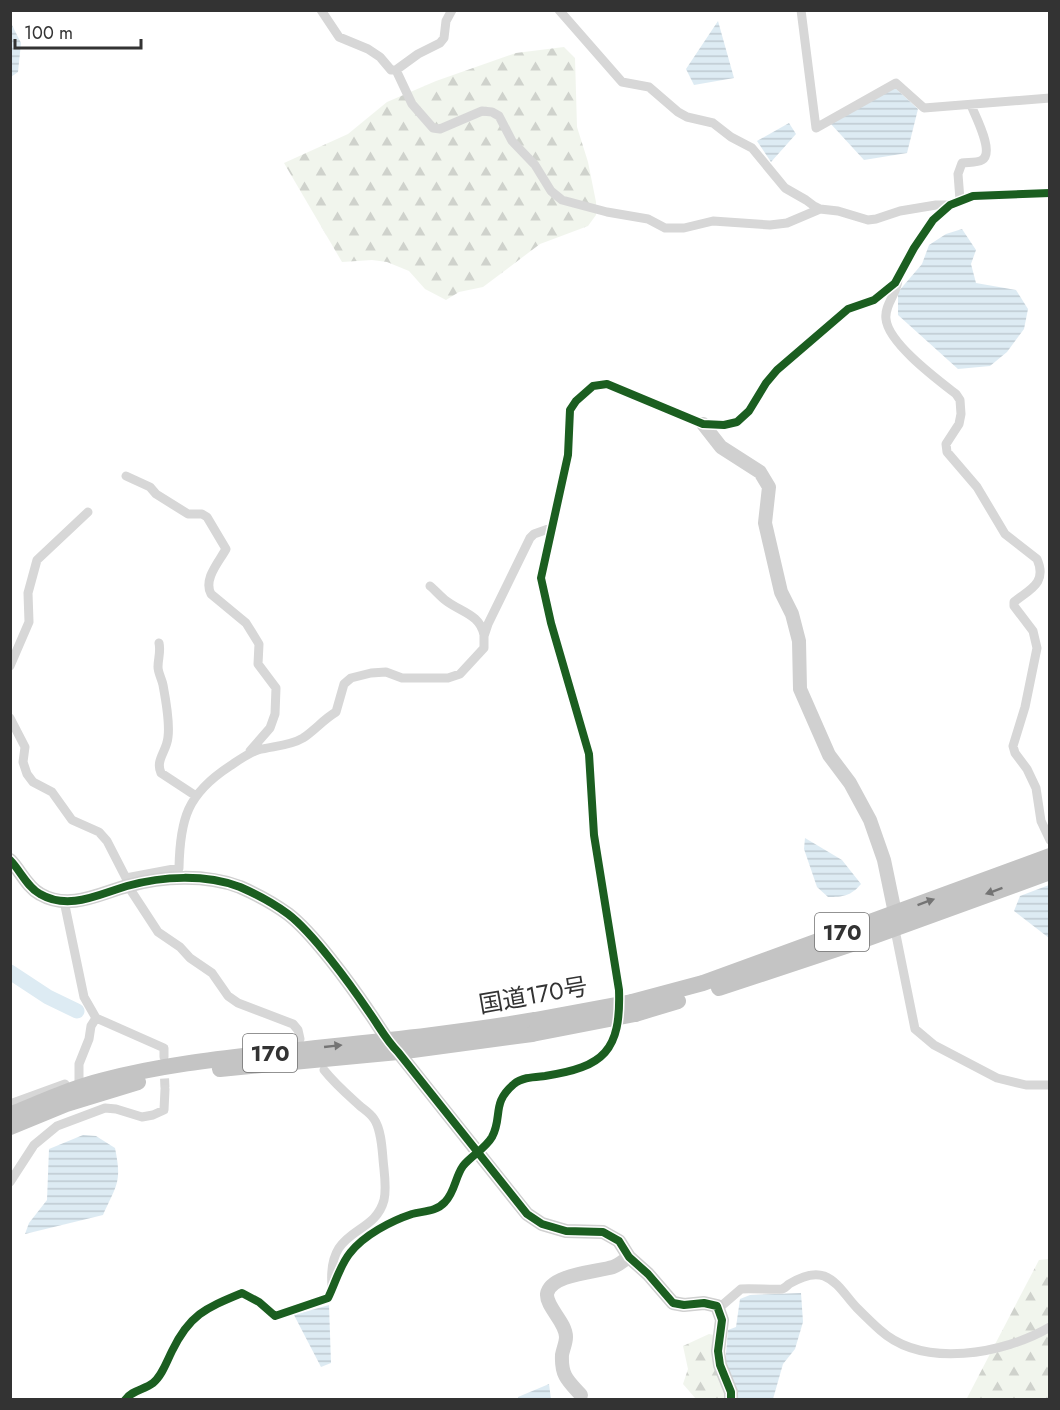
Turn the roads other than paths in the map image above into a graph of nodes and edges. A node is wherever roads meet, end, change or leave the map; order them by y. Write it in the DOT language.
graph roads {
  1 [pos="321,10"];
  2 [pos="452,10"];
  3 [pos="559,10"];
  4 [pos="801,10"];
  5 [pos="396,70"];
  6 [pos="1050,98"];
  7 [pos="971,105"];
  8 [pos="1050,193"];
  9 [pos="960,200"];
  10 [pos="950,205"];
  11 [pos="820,209"];
  12 [pos="899,276"];
  13 [pos="703,424"];
  14 [pos="126,476"];
  15 [pos="88,512"];
  16 [pos="551,528"];
  17 [pos="430,586"];
  18 [pos="484,636"];
  19 [pos="159,643"];
  20 [pos="10,666"];
  21 [pos="10,718"];
  22 [pos="246,755"];
  23 [pos="196,796"];
  24 [pos="1047,826"];
  25 [pos="1050,840"];
  26 [pos="1050,856"];
  27 [pos="10,860"];
  28 [pos="1050,872"];
  29 [pos="127,882"];
  30 [pos="64,901"];
  31 [pos="895,920"];
  32 [pos="96,1018"];
  33 [pos="534,1027"];
  34 [pos="300,1039"];
  35 [pos="386,1040"];
  36 [pos="398,1052"];
  37 [pos="164,1057"];
  38 [pos="324,1071"];
  39 [pos="101,1080"];
  40 [pos="79,1081"];
  41 [pos="1050,1085"];
  42 [pos="165,1089"];
  43 [pos="10,1104"];
  44 [pos="10,1115"];
  45 [pos="10,1127"];
  46 [pos="478,1153"];
  47 [pos="10,1182"];
  48 [pos="629,1257"];
  49 [pos="333,1288"];
  50 [pos="717,1306"];
  51 [pos="1050,1328"];
  52 [pos="581,1395"];
  53 [pos="125,1400"];
  54 [pos="731,1400"];
  1 -- 5 [label="street"];
  2 -- 5 [label="street"];
  3 -- 11 [label="street"];
  4 -- 7 [label="street"];
  5 -- 11 [label="street"];
  6 -- 7 [label="street"];
  7 -- 9 [label="street"];
  8 -- 9 [label="street"];
  9 -- 10 [label="street"];
  10 -- 11 [label="street"];
  10 -- 12 [label="street"];
  12 -- 13 [label="street"];
  12 -- 24 [label="street"];
  13 -- 16 [label="street"];
  13 -- 31 [label="street"];
  14 -- 22 [label="street"];
  15 -- 20 [label="street"];
  16 -- 18 [label="street"];
  16 -- 46 [label="street"];
  17 -- 18 [label="street"];
  18 -- 22 [label="street"];
  19 -- 23 [label="street"];
  21 -- 29 [label="street"];
  22 -- 23 [label="street"];
  23 -- 29 [label="street"];
  24 -- 25 [label="street"];
  31 -- 26 [label="highway, 国道170号 / 170, one-way"];
  27 -- 30 [label="street"];
  28 -- 31 [label="highway, 国道170号 / 170, one-way"];
  29 -- 30 [label="street"];
  29 -- 34 [label="street"];
  29 -- 35 [label="street"];
  30 -- 32 [label="street"];
  31 -- 33 [label="highway, 国道170号 / 170, bridge"];
  31 -- 41 [label="street"];
  32 -- 37 [label="street"];
  32 -- 40 [label="street"];
  33 -- 35 [label="highway, 国道170号 / 170"];
  33 -- 36 [label="highway, 国道170号 / 170"];
  35 -- 36 [label="street"];
  39 -- 35 [label="highway, 国道170号 / 170, one-way"];
  36 -- 45 [label="highway, 国道170号 / 170"];
  36 -- 46 [label="street"];
  38 -- 49 [label="street"];
  39 -- 40 [label="street"];
  39 -- 44 [label="highway, 国道170号 / 170"];
  40 -- 43 [label="street"];
  42 -- 47 [label="street"];
  46 -- 48 [label="street"];
  46 -- 49 [label="street"];
  48 -- 50 [label="street"];
  48 -- 52 [label="street"];
  49 -- 53 [label="street"];
  50 -- 51 [label="street"];
  50 -- 54 [label="street"];
}
